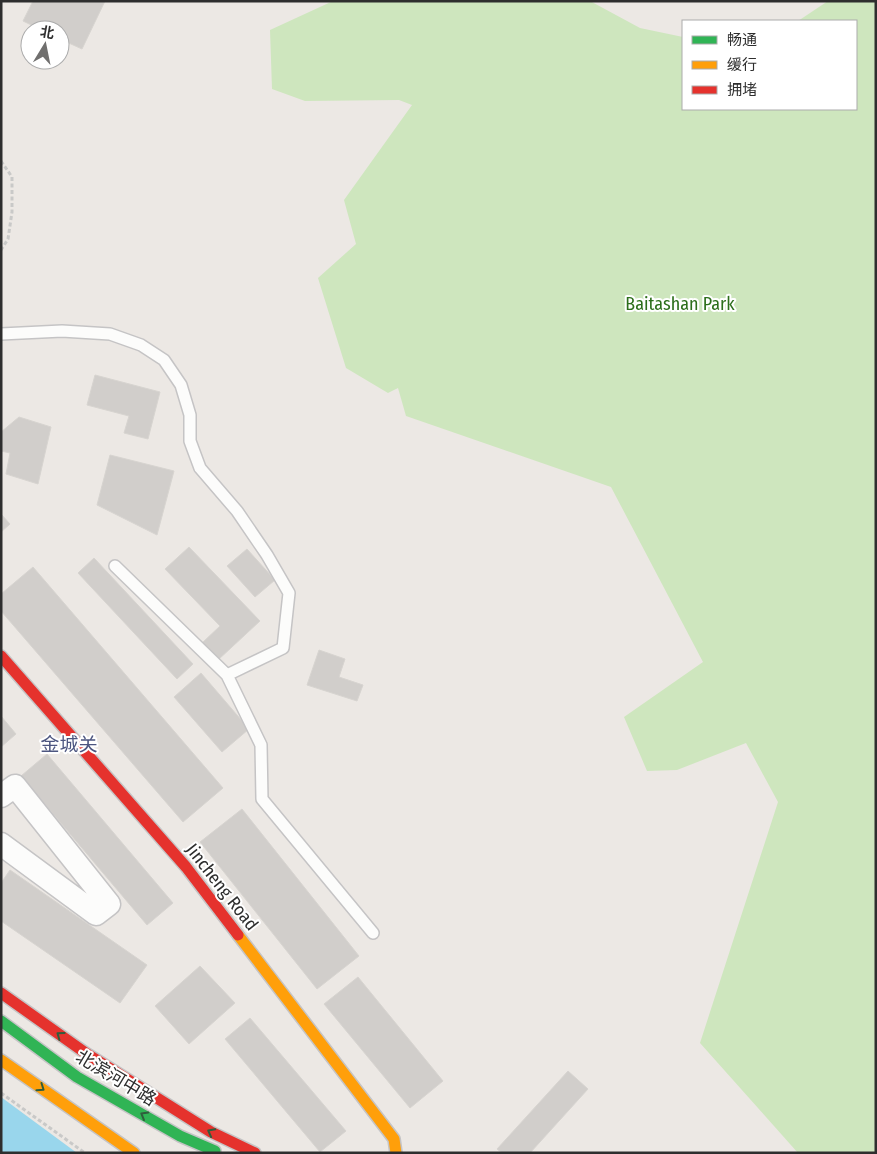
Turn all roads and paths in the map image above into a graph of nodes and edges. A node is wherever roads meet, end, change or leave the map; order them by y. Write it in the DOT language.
graph roads {
  1 [pos="1,161"];
  2 [pos="1,250"];
  3 [pos="1,334"];
  4 [pos="115,566"];
  5 [pos="1,656"];
  6 [pos="227,676"];
  7 [pos="1,796"];
  8 [pos="1,844"];
  9 [pos="373,933"];
  10 [pos="1,993"];
  11 [pos="1,1022"];
  12 [pos="1,1060"];
  13 [pos="1,1093"];
  14 [pos="85,1153"];
  15 [pos="134,1153"];
  16 [pos="219,1153"];
  17 [pos="255,1153"];
  18 [pos="396,1153"];
  1 -- 2 [label="path"];
  3 -- 6 [label="lane"];
  4 -- 6 [label="lane"];
  5 -- 18 [label="main road, Jincheng Road"];
  6 -- 9 [label="lane"];
  7 -- 8 [label="street"];
  17 -- 10 [label="main road, one-way"];
  16 -- 11 [label="main road, 北滨河中路, one-way"];
  12 -- 15 [label="main road, one-way"];
  13 -- 14 [label="path"];
}
